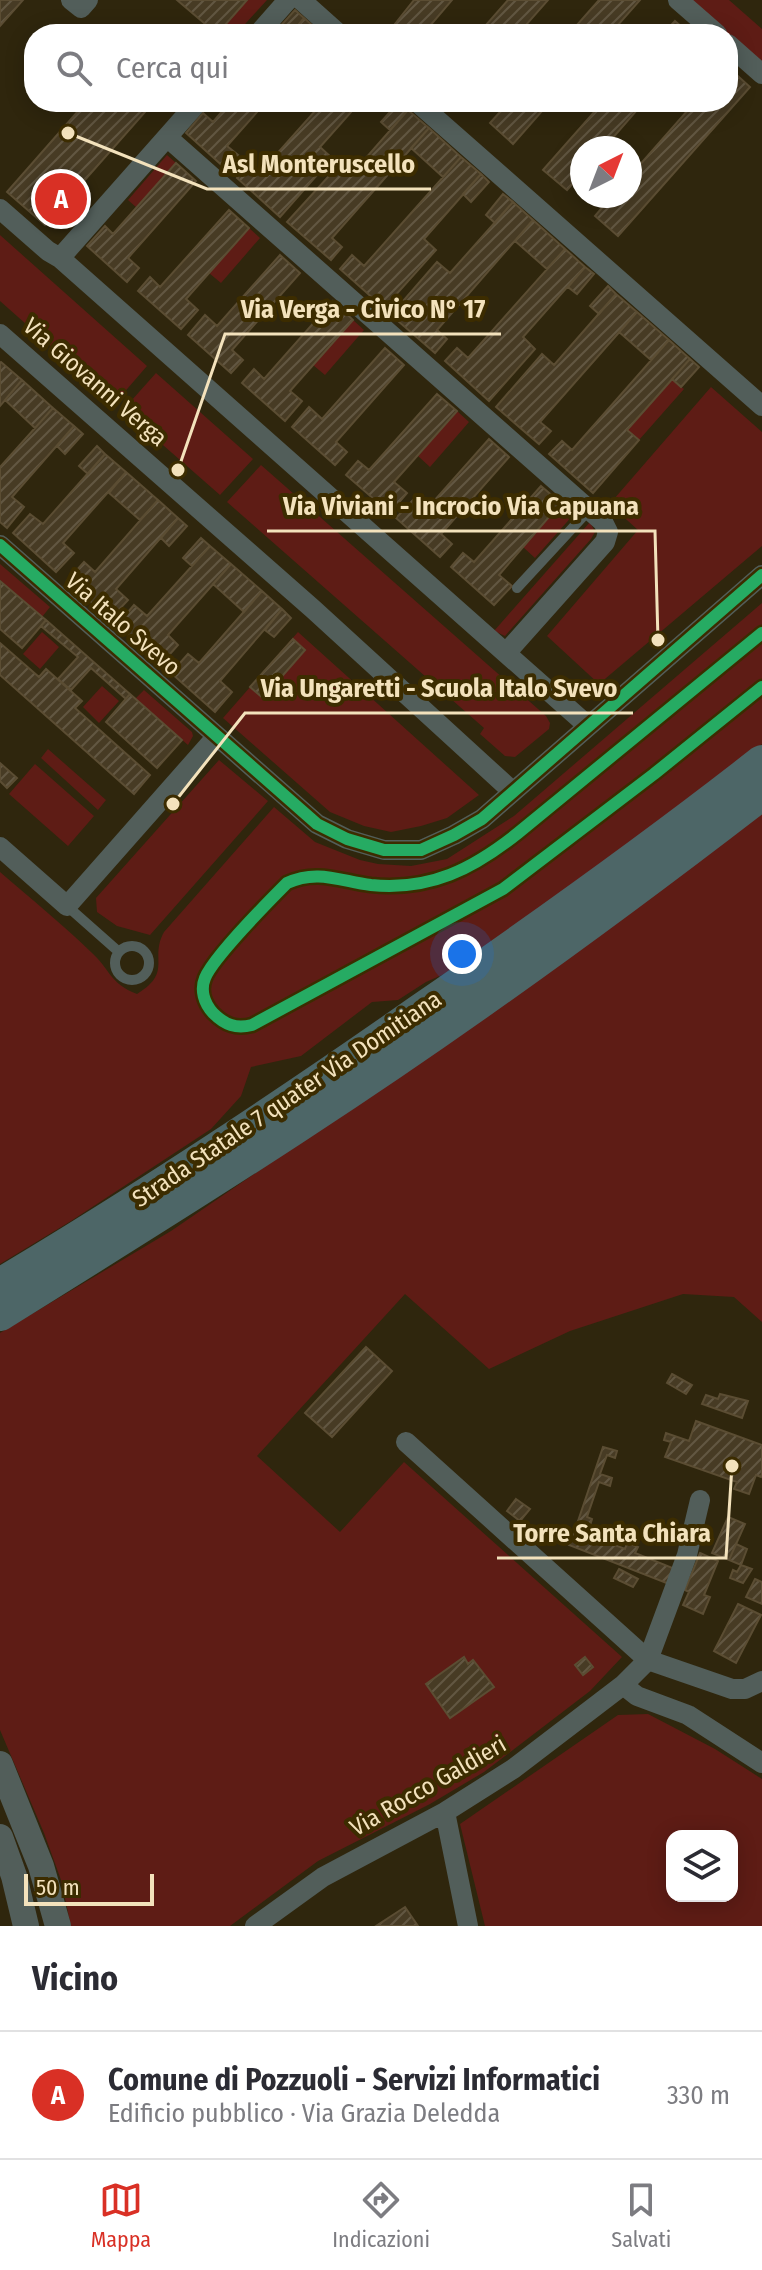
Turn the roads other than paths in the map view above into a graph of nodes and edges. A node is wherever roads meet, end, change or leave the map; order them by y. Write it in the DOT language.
graph roads {
  1 [pos="71,0"];
  2 [pos="88,0"];
  3 [pos="288,0"];
  4 [pos="301,0"];
  5 [pos="678,0"];
  6 [pos="267,24"];
  7 [pos="328,24"];
  8 [pos="706,24"];
  9 [pos="738,53"];
  10 [pos="762,74"];
  11 [pos="189,112"];
  12 [pos="428,112"];
  13 [pos="167,137"];
  14 [pos="0,209"];
  15 [pos="60,258"];
  16 [pos="0,334"];
  17 [pos="762,406"];
  18 [pos="589,510"];
  19 [pos="0,545"];
  20 [pos="762,575"];
  21 [pos="517,588"];
  22 [pos="506,653"];
  23 [pos="587,725"];
  24 [pos="217,736"];
  25 [pos="762,762"];
  26 [pos="512,791"];
  27 [pos="762,793"];
  28 [pos="0,847"];
  29 [pos="67,906"];
  30 [pos="119,952"];
  31 [pos="0,1285"];
  32 [pos="0,1314"];
  33 [pos="406,1442"];
  34 [pos="700,1500"];
  35 [pos="648,1660"];
  36 [pos="762,1681"];
  37 [pos="623,1685"];
  38 [pos="762,1763"];
  39 [pos="0,1764"];
  40 [pos="445,1812"];
  41 [pos="0,1837"];
  42 [pos="26,1926"];
  43 [pos="58,1926"];
  44 [pos="255,1926"];
  45 [pos="468,1926"];
  1 -- 2 [label="street"];
  3 -- 6 [label="street"];
  4 -- 7 [label="street"];
  5 -- 8 [label="street"];
  9 -- 10 [label="street"];
  11 -- 13 [label="street"];
  12 -- 17 [label="street"];
  13 -- 15 [label="street"];
  13 -- 18 [label="street"];
  14 -- 15 [label="street"];
  15 -- 22 [label="street"];
  16 -- 26 [label="street, Via Giovanni Verga"];
  18 -- 21 [label="lane"];
  18 -- 22 [label="street"];
  19 -- 24 [label="street, Via Italo Svevo"];
  20 -- 23 [label="street, Via Italo Svevo"];
  22 -- 23 [label="street"];
  23 -- 26 [label="street, Via Italo Svevo"];
  24 -- 26 [label="street, Via Italo Svevo"];
  24 -- 29 [label="street"];
  25 -- 31 [label="highway, Strada Statale 7 quater Via Domitiana"];
  27 -- 32 [label="highway, Strada Statale 7 quater Via Domitiana"];
  28 -- 29 [label="street"];
  29 -- 30 [label="lane"];
  33 -- 35 [label="street"];
  34 -- 35 [label="street"];
  35 -- 36 [label="street"];
  35 -- 37 [label="street, Via Rocco Galdieri"];
  37 -- 38 [label="street"];
  37 -- 40 [label="street, Via Rocco Galdieri"];
  39 -- 43 [label="street"];
  40 -- 44 [label="street, Via Rocco Galdieri"];
  40 -- 45 [label="street"];
  41 -- 42 [label="street"];
}
